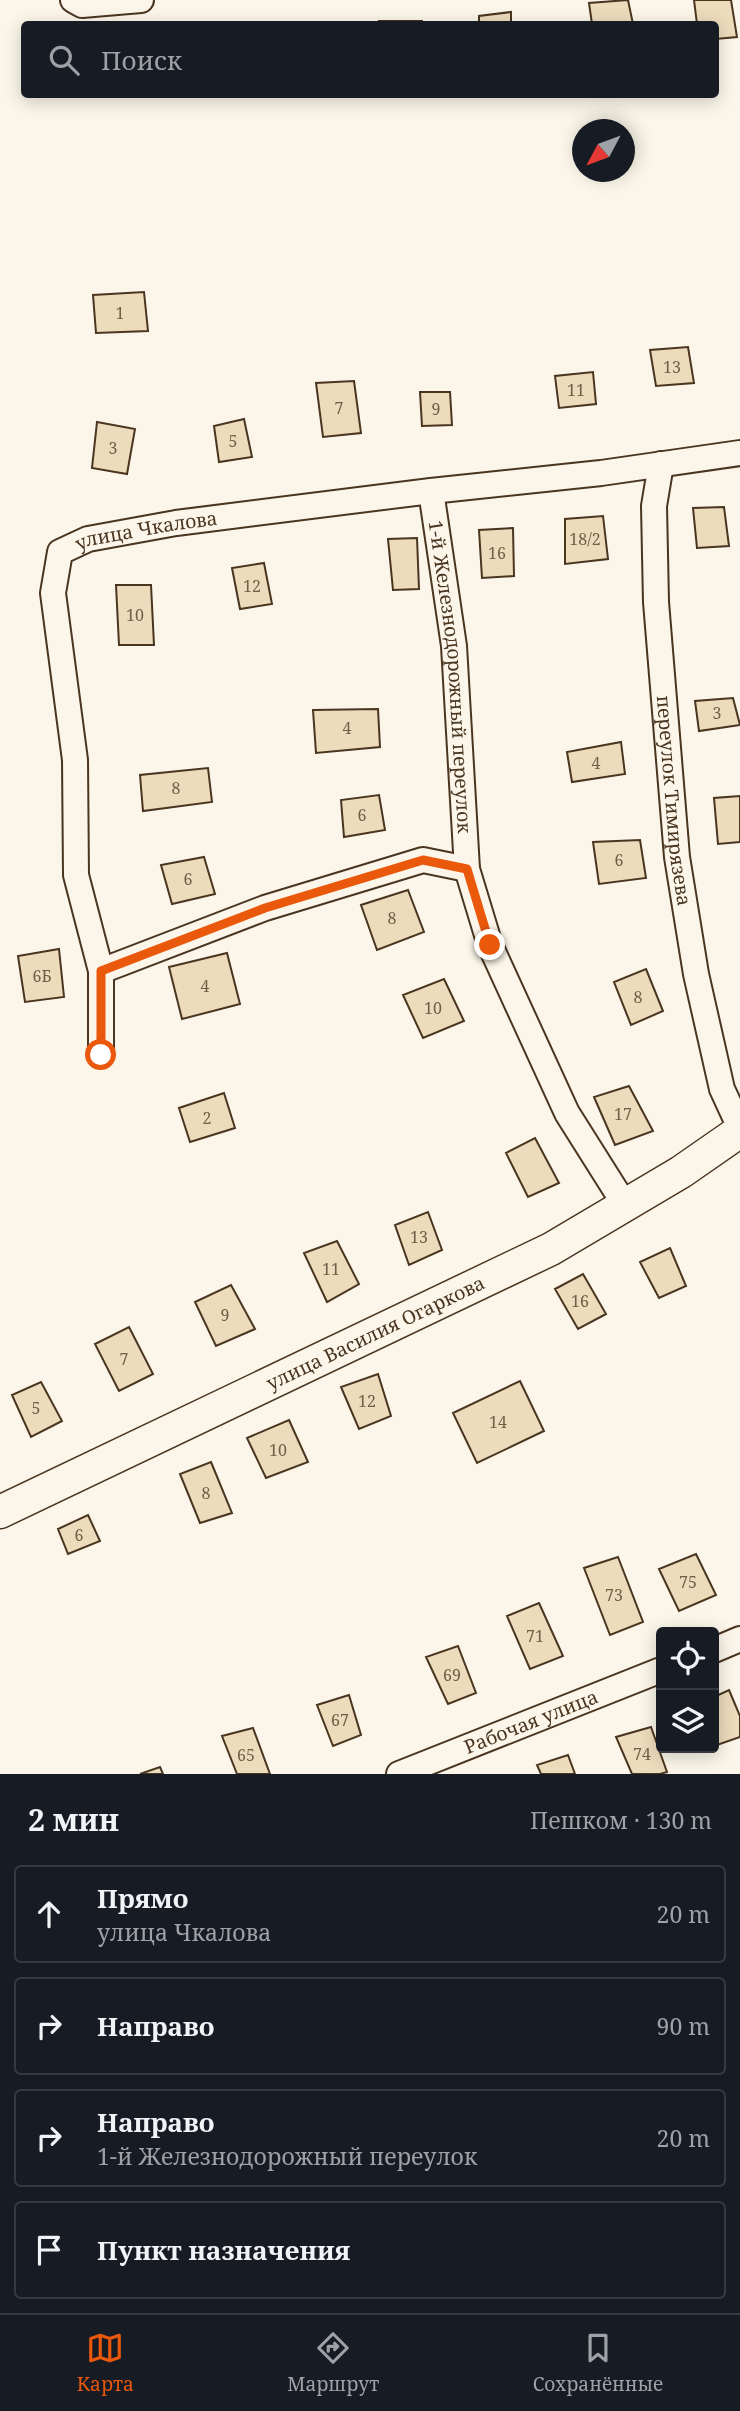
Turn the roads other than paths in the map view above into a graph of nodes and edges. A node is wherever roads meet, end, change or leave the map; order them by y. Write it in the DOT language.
graph roads {
  1 [pos="73,0"];
  2 [pos="141,0"];
  3 [pos="740,453"];
  4 [pos="661,464"];
  5 [pos="431,491"];
  6 [pos="467,869"];
  7 [pos="101,971"];
  8 [pos="101,1055"];
  9 [pos="740,1130"];
  10 [pos="625,1205"];
  11 [pos="0,1512"];
  12 [pos="740,1639"];
  13 [pos="719,1648"];
  14 [pos="656,1672"];
  15 [pos="399,1774"];
  1 -- 2 [label="street"];
  3 -- 4 [label="street, улица Чкалова"];
  4 -- 5 [label="street, улица Чкалова"];
  4 -- 9 [label="street, переулок Тимирязева"];
  5 -- 6 [label="street, 1-й Железнодорожный переулок"];
  5 -- 7 [label="street, улица Чкалова"];
  6 -- 7 [label="street"];
  6 -- 10 [label="street, 1-й Железнодорожный переулок"];
  7 -- 8 [label="street, улица Чкалова"];
  9 -- 10 [label="street, улица Василия Огаркова"];
  10 -- 11 [label="street, улица Василия Огаркова"];
  12 -- 13 [label="street"];
  14 -- 15 [label="street, Рабочая улица"];
}
